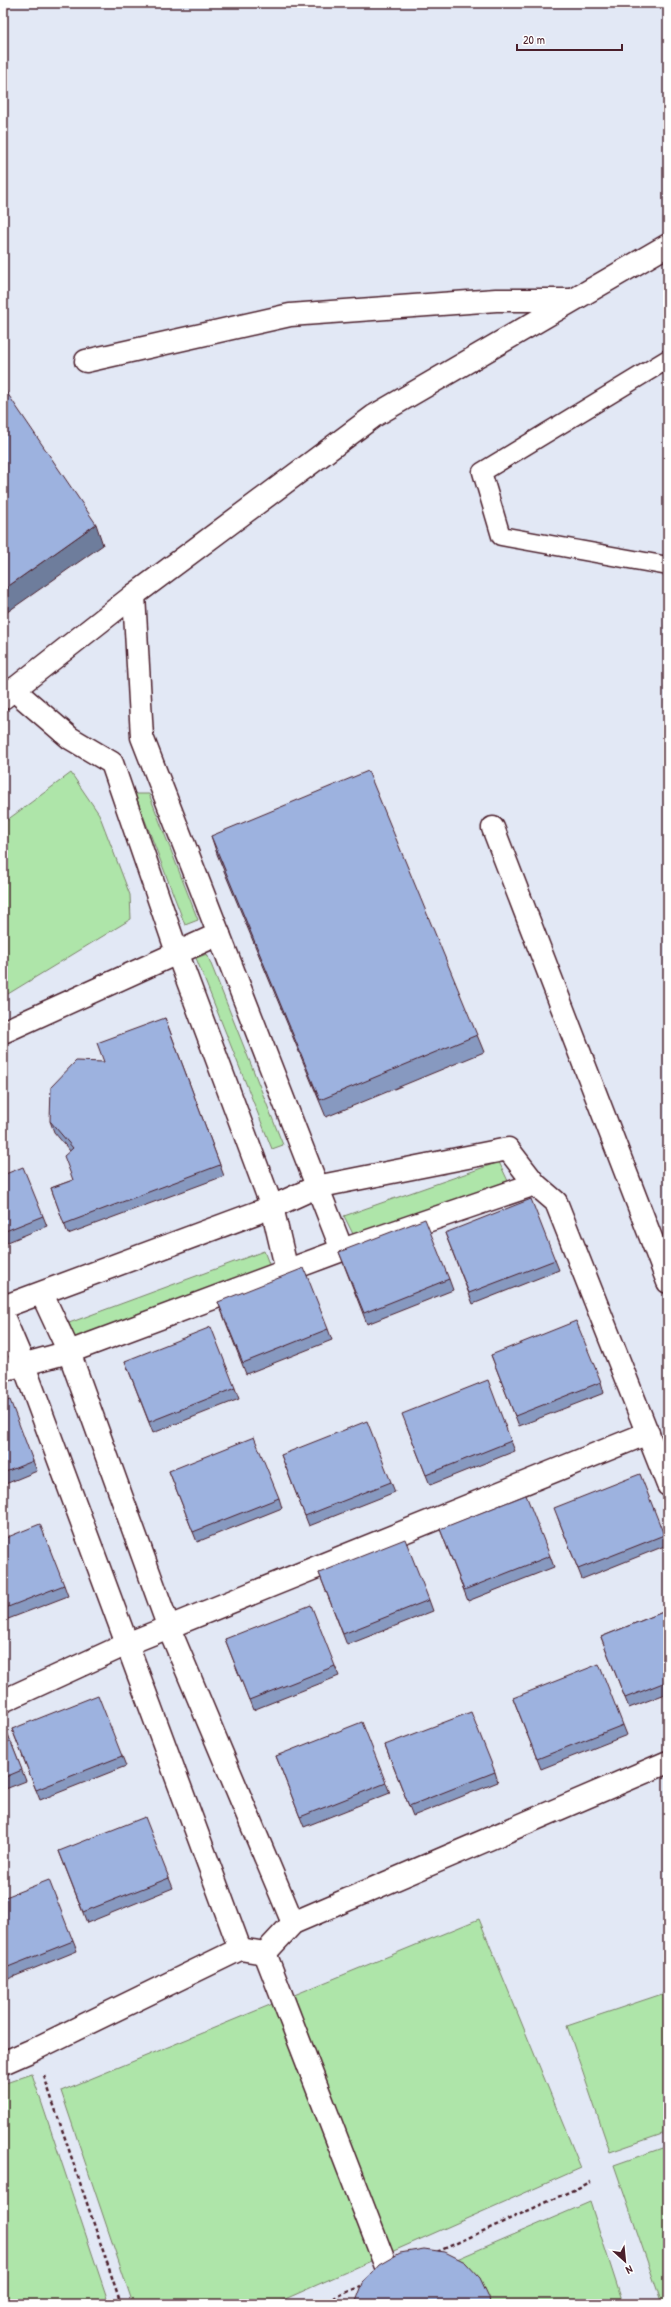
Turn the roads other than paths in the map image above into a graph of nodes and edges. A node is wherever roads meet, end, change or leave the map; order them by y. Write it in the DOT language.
graph roads {
  1 [pos="668,245"];
  2 [pos="573,300"];
  3 [pos="668,359"];
  4 [pos="86,361"];
  5 [pos="668,566"];
  6 [pos="134,595"];
  7 [pos="8,693"];
  8 [pos="493,828"];
  9 [pos="219,934"];
  10 [pos="177,952"];
  11 [pos="3,1032"];
  12 [pos="535,1184"];
  13 [pos="316,1186"];
  14 [pos="272,1207"];
  15 [pos="342,1250"];
  16 [pos="287,1271"];
  17 [pos="668,1282"];
  18 [pos="42,1294"];
  19 [pos="3,1308"];
  20 [pos="3,1316"];
  21 [pos="69,1352"];
  22 [pos="23,1363"];
  23 [pos="3,1370"];
  24 [pos="648,1433"];
  25 [pos="668,1485"];
  26 [pos="169,1628"];
  27 [pos="127,1644"];
  28 [pos="3,1701"];
  29 [pos="668,1762"];
  30 [pos="293,1923"];
  31 [pos="240,1949"];
  32 [pos="265,1953"];
  33 [pos="3,2063"];
  34 [pos="389,2274"];
  1 -- 2 [label="street"];
  2 -- 4 [label="street"];
  2 -- 6 [label="street"];
  3 -- 5 [label="lane"];
  6 -- 7 [label="street"];
  6 -- 9 [label="street"];
  7 -- 10 [label="street"];
  8 -- 17 [label="street"];
  9 -- 10 [label="street"];
  9 -- 13 [label="street"];
  10 -- 11 [label="street"];
  10 -- 14 [label="street"];
  12 -- 13 [label="street"];
  12 -- 15 [label="street"];
  12 -- 24 [label="street"];
  13 -- 14 [label="street"];
  13 -- 15 [label="street"];
  14 -- 16 [label="street"];
  14 -- 18 [label="street"];
  15 -- 16 [label="street"];
  16 -- 21 [label="street"];
  18 -- 19 [label="street"];
  18 -- 21 [label="street"];
  20 -- 22 [label="street"];
  21 -- 22 [label="street"];
  21 -- 26 [label="street"];
  22 -- 23 [label="street"];
  22 -- 27 [label="street"];
  24 -- 25 [label="street"];
  24 -- 26 [label="street"];
  26 -- 27 [label="street"];
  26 -- 30 [label="street"];
  27 -- 28 [label="street"];
  27 -- 31 [label="street"];
  29 -- 30 [label="street"];
  30 -- 32 [label="street"];
  31 -- 32 [label="street"];
  31 -- 33 [label="street"];
  32 -- 34 [label="street"];
}
